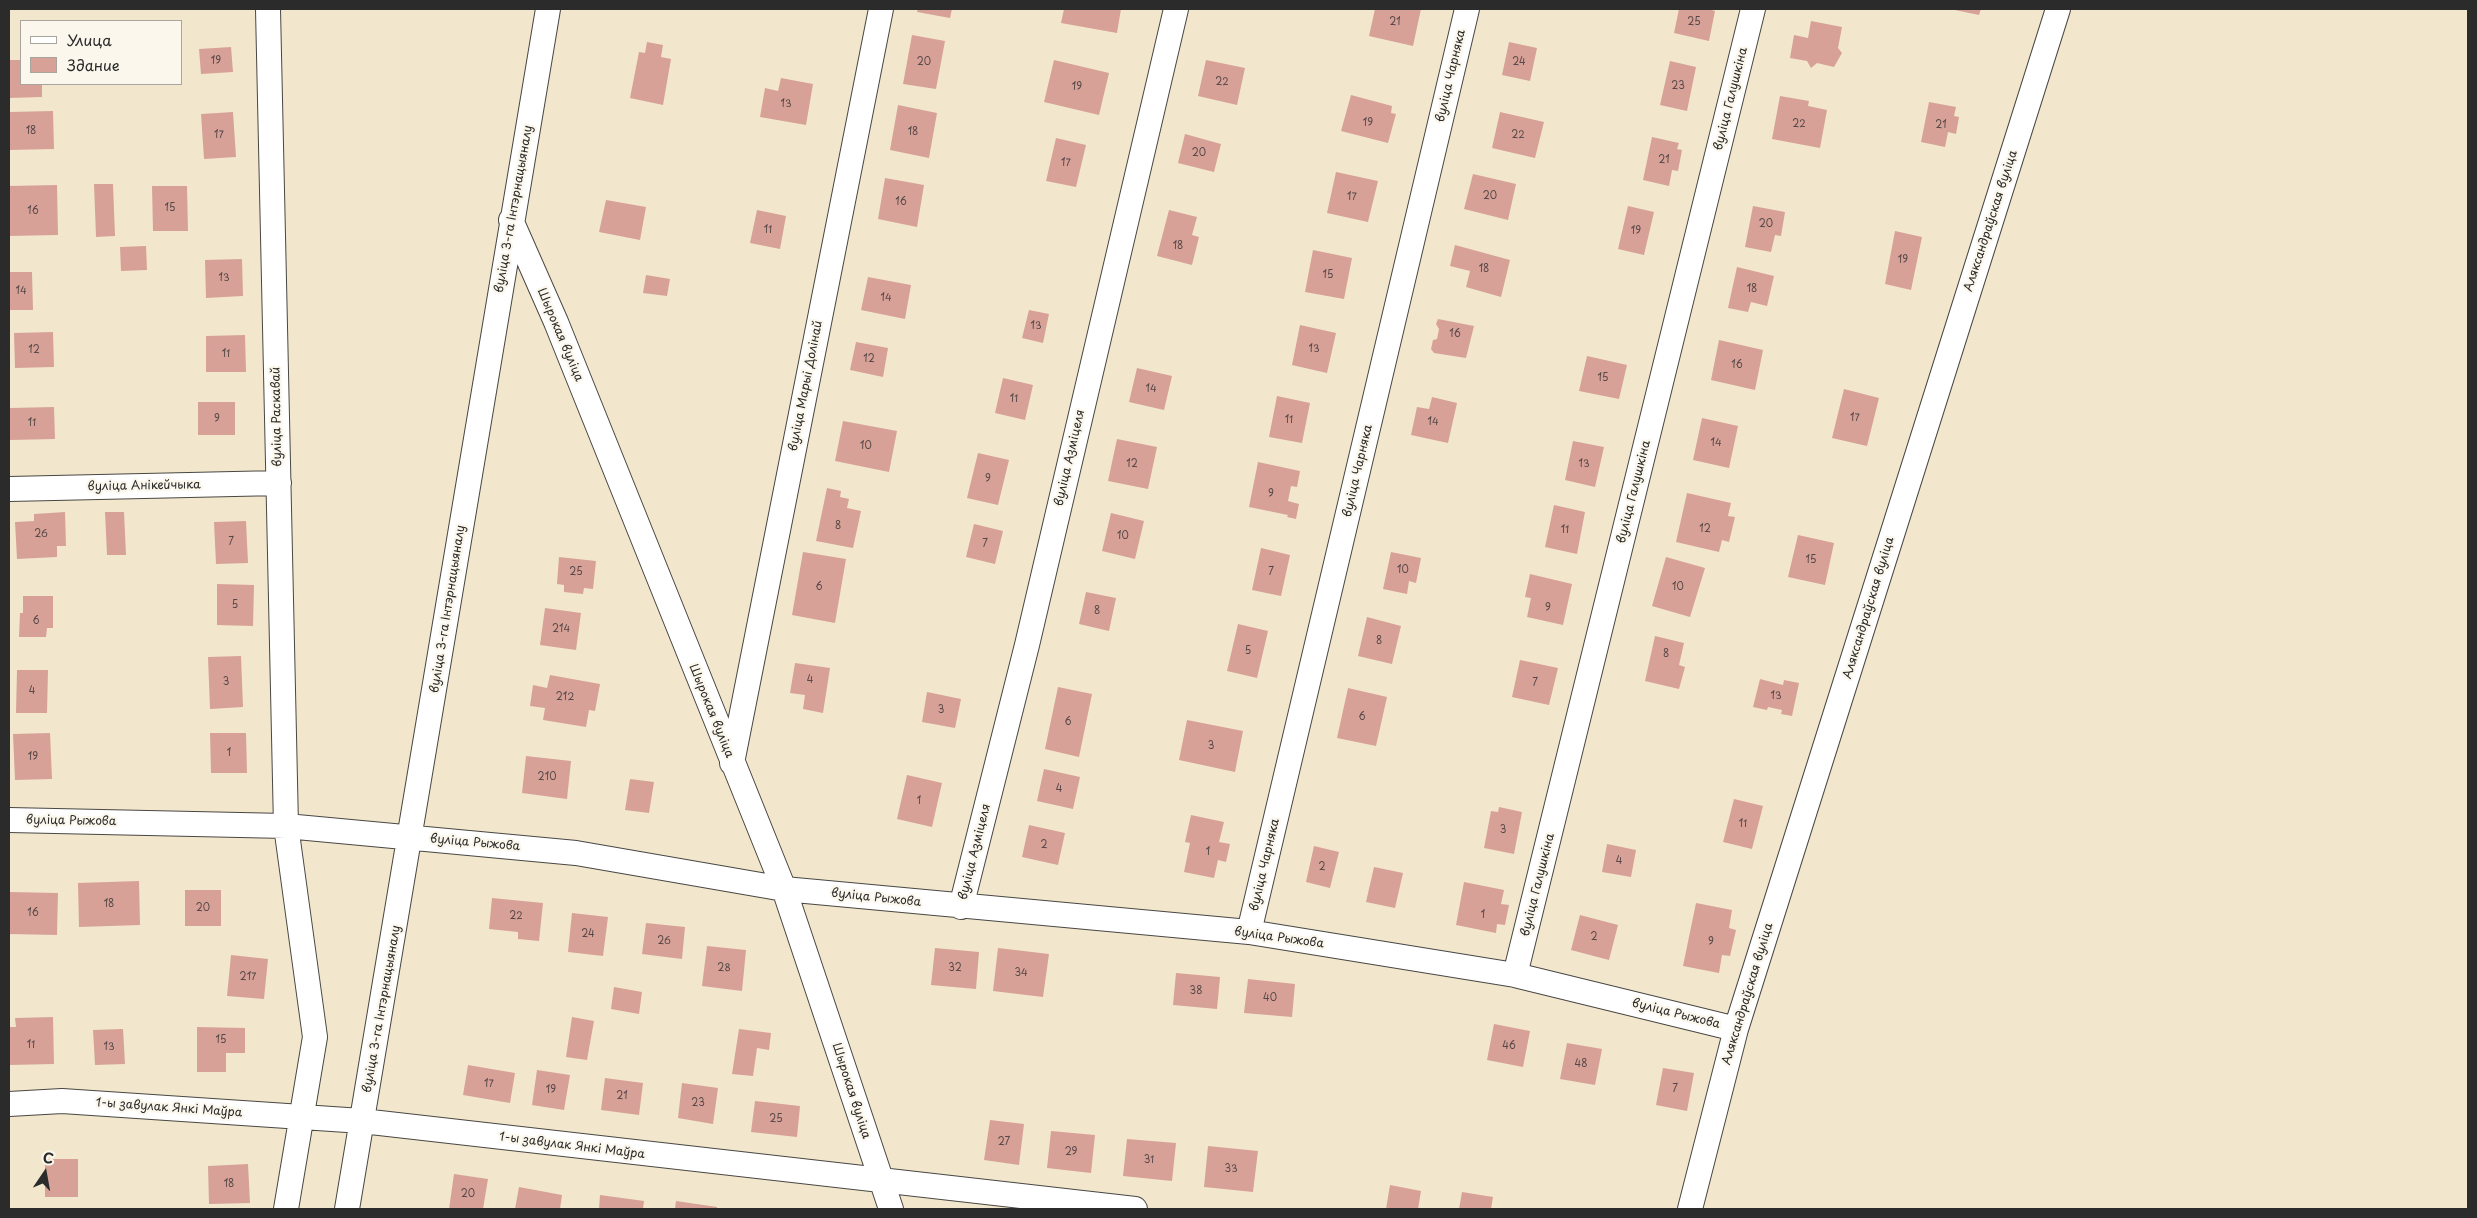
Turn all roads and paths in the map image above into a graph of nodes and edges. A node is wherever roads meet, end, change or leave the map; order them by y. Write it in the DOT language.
graph roads {
  1 [pos="268,9"];
  2 [pos="548,9"];
  3 [pos="881,9"];
  4 [pos="1176,9"];
  5 [pos="1467,9"];
  6 [pos="1753,9"];
  7 [pos="2058,9"];
  8 [pos="511,220"];
  9 [pos="279,483"];
  10 [pos="9,490"];
  11 [pos="732,763"];
  12 [pos="9,820"];
  13 [pos="286,826"];
  14 [pos="411,838"];
  15 [pos="784,889"];
  16 [pos="961,907"];
  17 [pos="1249,932"];
  18 [pos="1515,975"];
  19 [pos="1736,1029"];
  20 [pos="9,1104"];
  21 [pos="301,1116"];
  22 [pos="362,1122"];
  23 [pos="881,1182"];
  24 [pos="286,1209"];
  25 [pos="347,1209"];
  26 [pos="891,1209"];
  27 [pos="1134,1209"];
  28 [pos="1690,1209"];
  1 -- 9 [label="street, вуліца Раскавай"];
  2 -- 8 [label="street, вуліца 3-га Інтэрнацыяналу"];
  3 -- 11 [label="street, вуліца Марыі Долінай"];
  4 -- 16 [label="street, вуліца Азміцеля"];
  5 -- 17 [label="street, вуліца Чарняка"];
  6 -- 18 [label="street, вуліца Галушкіна"];
  7 -- 19 [label="street, Аляксандраўская вуліца"];
  8 -- 11 [label="street, Шырокая вуліца"];
  8 -- 14 [label="street, вуліца 3-га Інтэрнацыяналу"];
  9 -- 10 [label="street, вуліца Анікейчыка"];
  9 -- 13 [label="street, вуліца Раскавай"];
  11 -- 15 [label="street, Шырокая вуліца"];
  12 -- 13 [label="street, вуліца Рыжова"];
  13 -- 14 [label="street, вуліца Рыжова"];
  13 -- 21 [label="street, вуліца Раскавай"];
  14 -- 15 [label="street, вуліца Рыжова"];
  14 -- 22 [label="street, вуліца 3-га Інтэрнацыяналу"];
  15 -- 16 [label="street, вуліца Рыжова"];
  15 -- 23 [label="street, Шырокая вуліца"];
  16 -- 17 [label="street, вуліца Рыжова"];
  17 -- 18 [label="street, вуліца Рыжова"];
  18 -- 19 [label="street, вуліца Рыжова"];
  19 -- 28 [label="street, Аляксандраўская вуліца"];
  20 -- 21 [label="street, 1-ы завулак Янкі Маўра"];
  21 -- 22 [label="street, 1-ы завулак Янкі Маўра"];
  21 -- 24 [label="street, вуліца Раскавай"];
  22 -- 23 [label="street, 1-ы завулак Янкі Маўра"];
  22 -- 25 [label="street, вуліца 3-га Інтэрнацыяналу"];
  23 -- 26 [label="street, Шырокая вуліца"];
  23 -- 27 [label="street, 1-ы завулак Янкі Маўра"];
}
